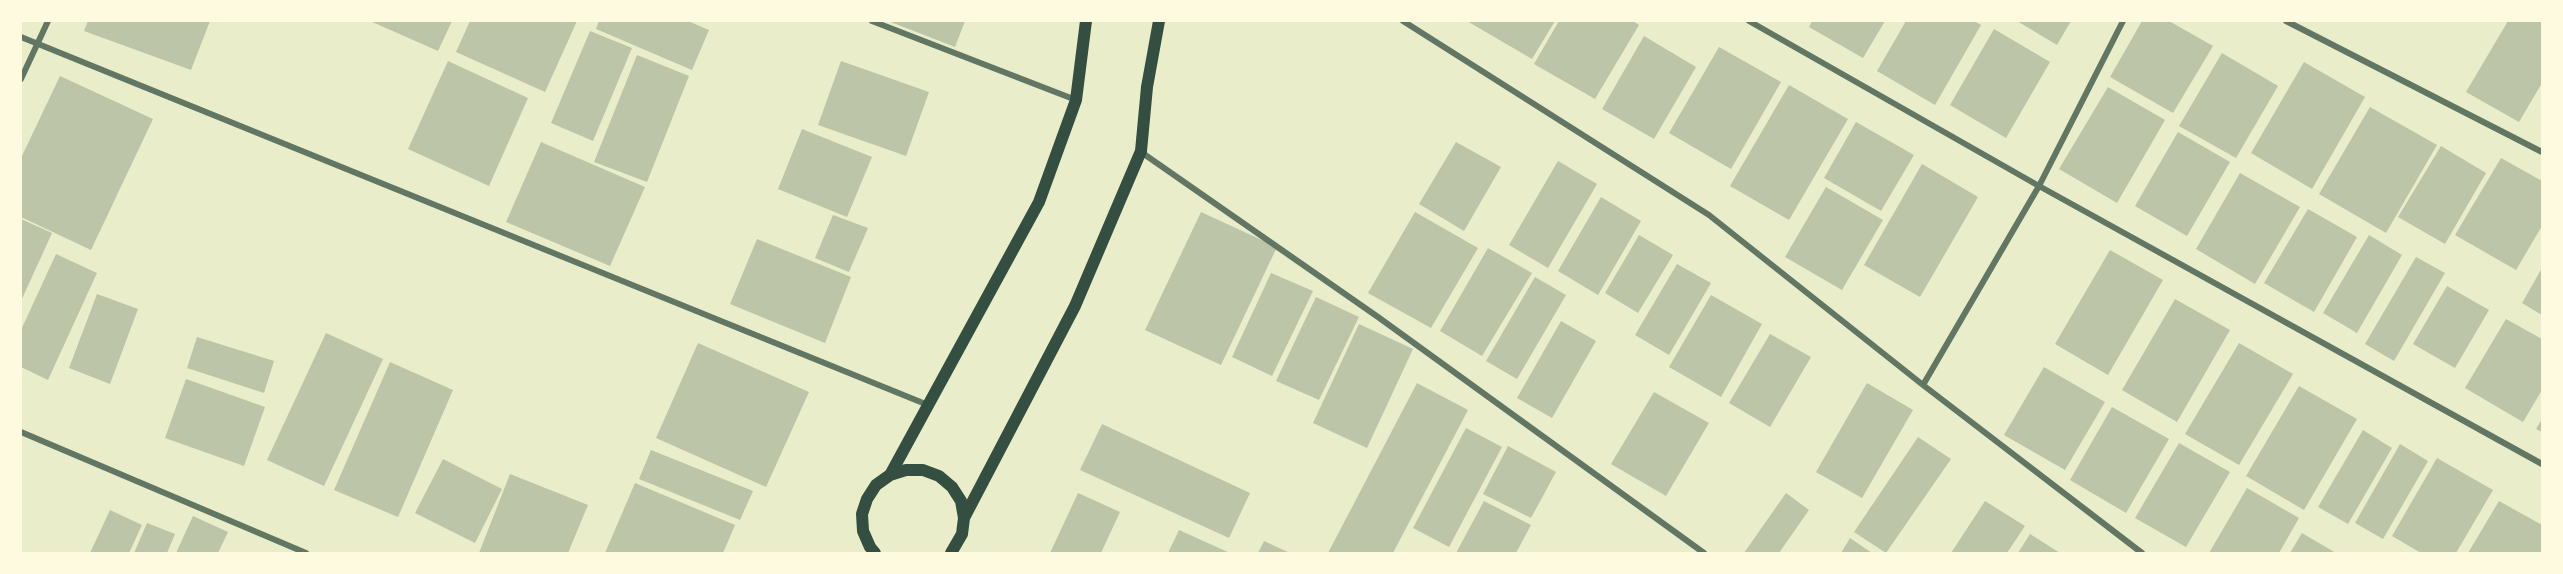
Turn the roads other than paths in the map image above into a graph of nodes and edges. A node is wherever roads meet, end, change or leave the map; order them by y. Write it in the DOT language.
graph roads {
  1 [pos="48,21"];
  2 [pos="872,21"];
  3 [pos="1086,21"];
  4 [pos="1159,21"];
  5 [pos="1403,21"];
  6 [pos="1749,21"];
  7 [pos="2123,21"];
  8 [pos="2286,21"];
  9 [pos="21,37"];
  10 [pos="38,44"];
  11 [pos="21,79"];
  12 [pos="1076,100"];
  13 [pos="1141,151"];
  14 [pos="2542,152"];
  15 [pos="2039,186"];
  16 [pos="1923,385"];
  17 [pos="928,405"];
  18 [pos="21,432"];
  19 [pos="2542,464"];
  20 [pos="890,475"];
  21 [pos="964,518"];
  22 [pos="870,551"];
  23 [pos="306,553"];
  24 [pos="951,553"];
  25 [pos="1704,553"];
  26 [pos="2142,553"];
  1 -- 10 [label="street"];
  2 -- 12 [label="street"];
  3 -- 12 [label="main road"];
  4 -- 13 [label="main road"];
  5 -- 16 [label="street"];
  6 -- 15 [label="street"];
  7 -- 15 [label="street"];
  8 -- 14 [label="street"];
  9 -- 10 [label="street"];
  10 -- 11 [label="street"];
  10 -- 17 [label="street"];
  12 -- 17 [label="main road"];
  13 -- 21 [label="main road"];
  13 -- 25 [label="street"];
  15 -- 16 [label="street"];
  15 -- 19 [label="street"];
  16 -- 26 [label="street"];
  17 -- 20 [label="main road"];
  18 -- 23 [label="street"];
  20 -- 21 [label="main road"];
  20 -- 22 [label="main road"];
  21 -- 24 [label="main road"];
}
